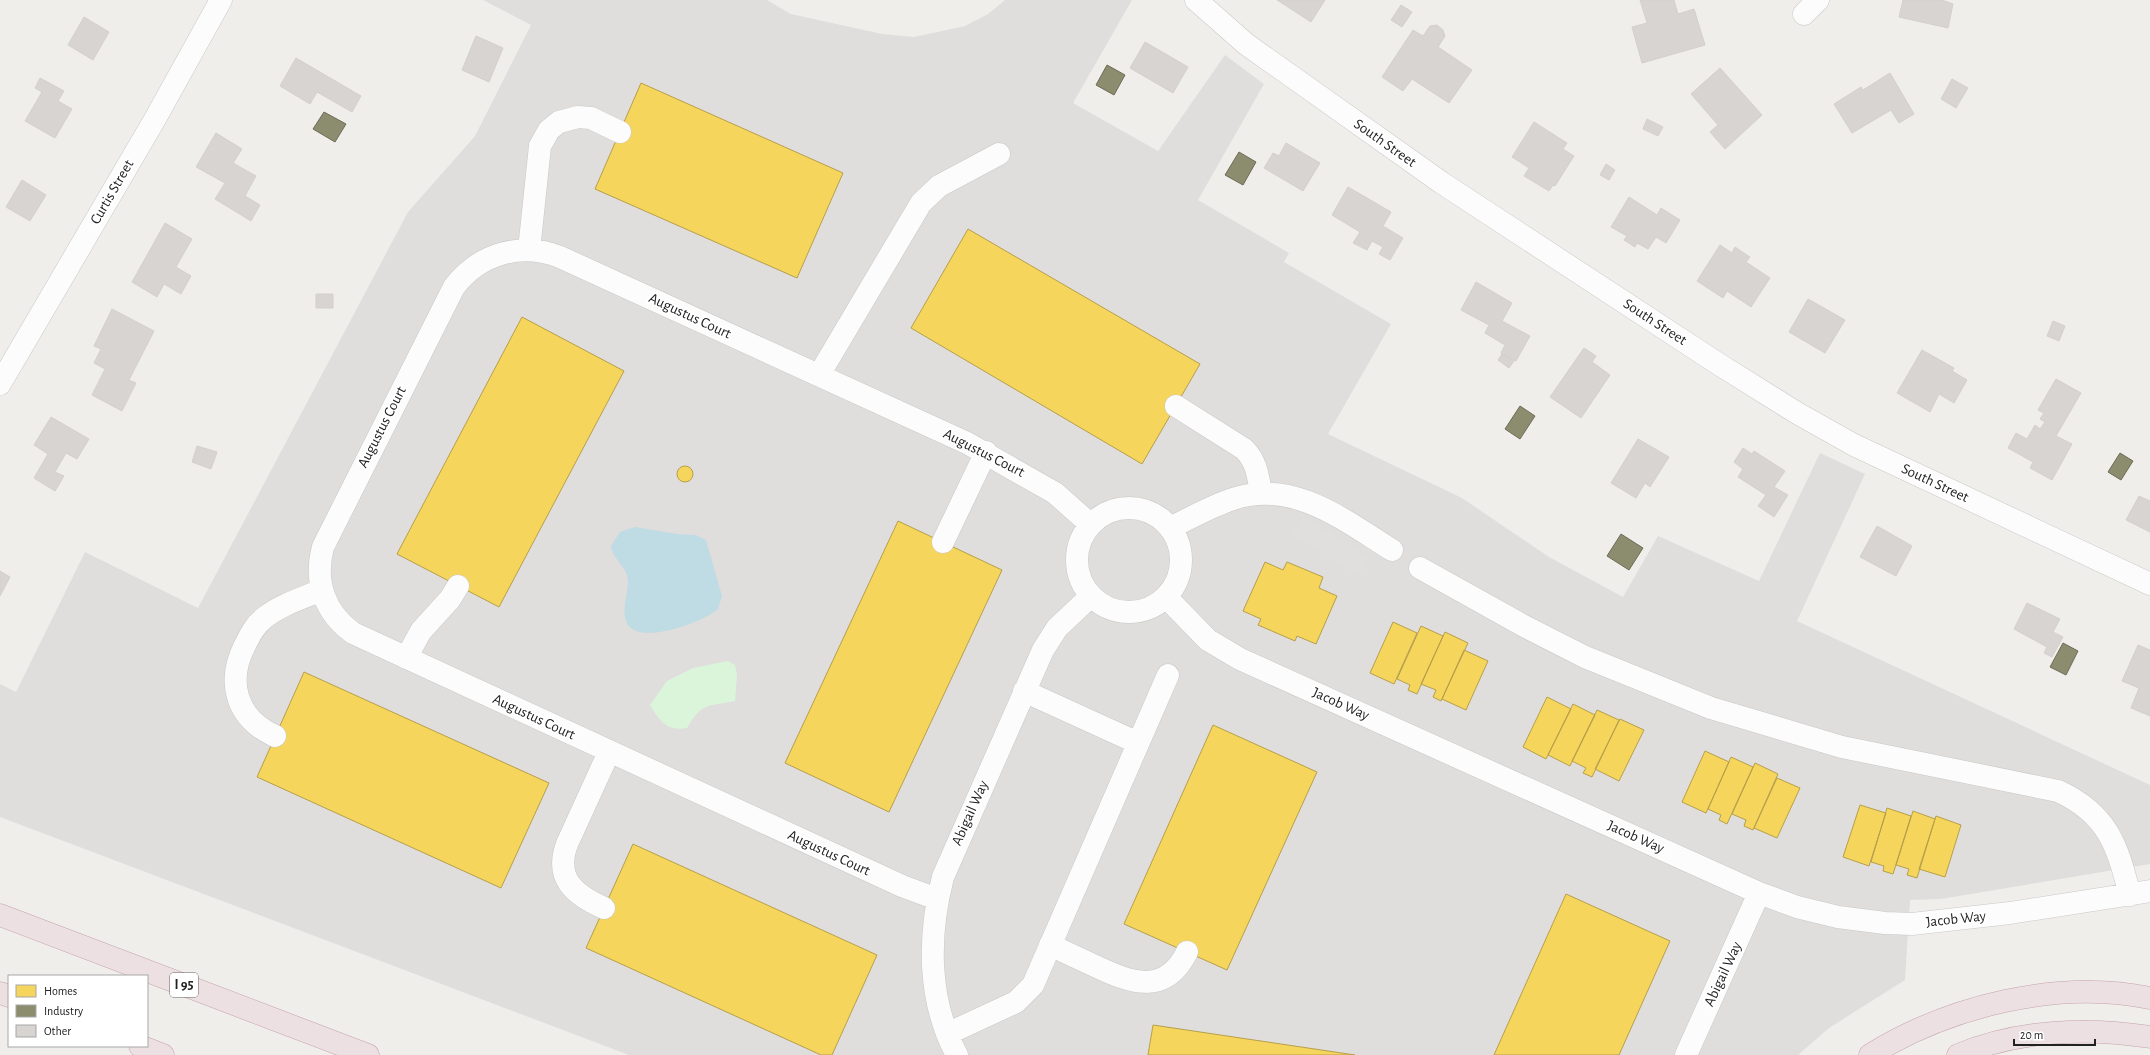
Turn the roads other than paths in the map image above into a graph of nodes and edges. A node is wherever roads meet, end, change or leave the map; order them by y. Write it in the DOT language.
graph roads {
  1 [pos="221,0"];
  2 [pos="1196,0"];
  3 [pos="620,132"];
  4 [pos="999,154"];
  5 [pos="529,250"];
  6 [pos="819,375"];
  7 [pos="0,384"];
  8 [pos="1176,406"];
  9 [pos="986,452"];
  10 [pos="1261,493"];
  11 [pos="1091,525"];
  12 [pos="1170,528"];
  13 [pos="943,542"];
  14 [pos="1392,550"];
  15 [pos="1420,568"];
  16 [pos="2150,584"];
  17 [pos="458,586"];
  18 [pos="322,590"];
  19 [pos="1091,596"];
  20 [pos="1166,597"];
  21 [pos="406,658"];
  22 [pos="1168,674"];
  23 [pos="1024,691"];
  24 [pos="275,736"];
  25 [pos="1138,743"];
  26 [pos="609,752"];
  27 [pos="1759,893"];
  28 [pos="2140,893"];
  29 [pos="937,899"];
  30 [pos="604,908"];
  31 [pos="0,915"];
  32 [pos="1050,945"];
  33 [pos="1186,952"];
  34 [pos="2150,998"];
  35 [pos="948,1034"];
  36 [pos="2150,1038"];
  37 [pos="143,1047"];
  38 [pos="163,1055"];
  39 [pos="368,1055"];
  40 [pos="957,1055"];
  41 [pos="1686,1055"];
  42 [pos="1870,1055"];
  43 [pos="1958,1055"];
  1 -- 7 [label="street, Curtis Street"];
  2 -- 16 [label="street, South Street"];
  3 -- 5 [label="street"];
  4 -- 6 [label="street"];
  5 -- 6 [label="street, Augustus Court"];
  5 -- 18 [label="street, Augustus Court"];
  6 -- 9 [label="street, Augustus Court"];
  8 -- 10 [label="street"];
  9 -- 11 [label="street, Augustus Court"];
  9 -- 13 [label="street"];
  10 -- 12 [label="street"];
  10 -- 14 [label="street"];
  11 -- 12 [label="street"];
  11 -- 19 [label="street"];
  12 -- 20 [label="street"];
  15 -- 28 [label="street"];
  17 -- 21 [label="street"];
  18 -- 21 [label="street, Augustus Court"];
  18 -- 24 [label="street"];
  19 -- 20 [label="street"];
  19 -- 23 [label="street, Abigail Way"];
  20 -- 27 [label="street, Jacob Way"];
  21 -- 26 [label="street, Augustus Court"];
  22 -- 25 [label="street"];
  23 -- 25 [label="street"];
  23 -- 29 [label="street, Abigail Way"];
  25 -- 32 [label="street"];
  26 -- 29 [label="street, Augustus Court"];
  26 -- 30 [label="street"];
  27 -- 28 [label="street, Jacob Way"];
  27 -- 41 [label="street, Abigail Way"];
  29 -- 35 [label="street, Abigail Way"];
  31 -- 39 [label="highway, I 95"];
  32 -- 33 [label="street"];
  32 -- 35 [label="street"];
  34 -- 42 [label="highway"];
  35 -- 40 [label="street, Abigail Way"];
  36 -- 43 [label="highway"];
  37 -- 38 [label="highway"];
}
